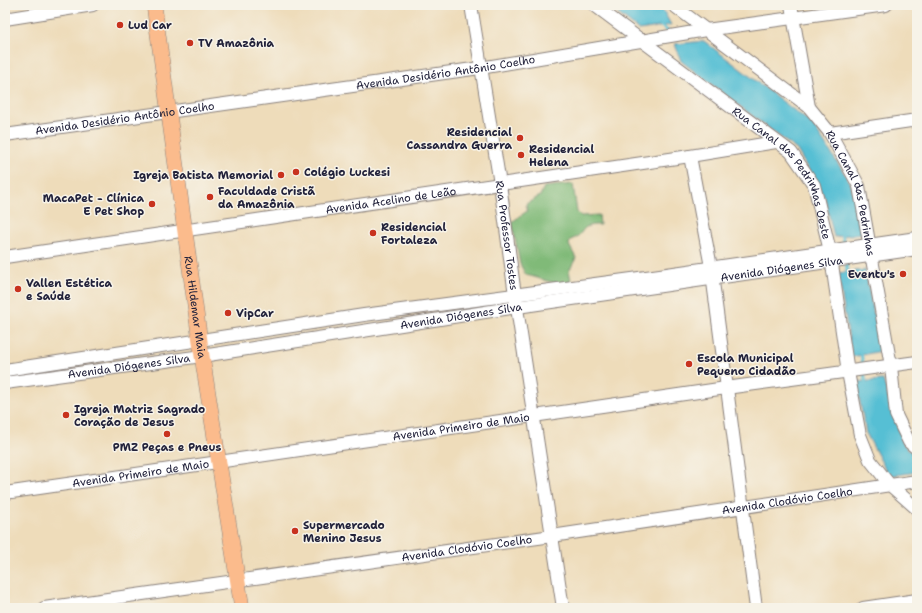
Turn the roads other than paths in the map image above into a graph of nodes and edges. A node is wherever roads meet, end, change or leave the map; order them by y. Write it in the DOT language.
graph roads {
  1 [pos="93,5"];
  2 [pos="154,5"];
  3 [pos="471,5"];
  4 [pos="594,5"];
  5 [pos="673,5"];
  6 [pos="791,5"];
  7 [pos="886,5"];
  8 [pos="792,18"];
  9 [pos="5,19"];
  10 [pos="706,30"];
  11 [pos="642,40"];
  12 [pos="480,68"];
  13 [pos="809,107"];
  14 [pos="170,112"];
  15 [pos="917,120"];
  16 [pos="830,133"];
  17 [pos="5,135"];
  18 [pos="776,142"];
  19 [pos="690,156"];
  20 [pos="500,184"];
  21 [pos="185,230"];
  22 [pos="917,238"];
  23 [pos="917,249"];
  24 [pos="866,251"];
  25 [pos="835,255"];
  26 [pos="5,257"];
  27 [pos="712,273"];
  28 [pos="516,301"];
  29 [pos="364,315"];
  30 [pos="367,330"];
  31 [pos="200,340"];
  32 [pos="202,356"];
  33 [pos="917,362"];
  34 [pos="48,364"];
  35 [pos="886,366"];
  36 [pos="5,370"];
  37 [pos="852,371"];
  38 [pos="49,377"];
  39 [pos="5,383"];
  40 [pos="726,388"];
  41 [pos="534,417"];
  42 [pos="917,449"];
  43 [pos="219,462"];
  44 [pos="917,481"];
  45 [pos="893,484"];
  46 [pos="5,493"];
  47 [pos="742,506"];
  48 [pos="917,509"];
  49 [pos="552,536"];
  50 [pos="238,580"];
  51 [pos="917,600"];
  52 [pos="881,607"];
  53 [pos="44,608"];
  54 [pos="242,608"];
  55 [pos="563,608"];
  56 [pos="756,608"];
  57 [pos="863,608"];
  1 -- 9 [label="street"];
  2 -- 14 [label="main road, Rua Hildemar Maia"];
  3 -- 12 [label="street, Rua Professor Tostes"];
  4 -- 11 [label="street, Rua Canal das Pedrinhas Oeste"];
  5 -- 10 [label="street, Rua Canal das Pedrinhas"];
  6 -- 8 [label="street"];
  7 -- 8 [label="street, Avenida Desidério Antônio Coelho"];
  8 -- 10 [label="street, Avenida Desidério Antônio Coelho"];
  8 -- 13 [label="street"];
  10 -- 11 [label="street, Avenida Desidério Antônio Coelho"];
  10 -- 13 [label="street, Rua Canal das Pedrinhas"];
  11 -- 12 [label="street, Avenida Desidério Antônio Coelho"];
  11 -- 18 [label="street, Rua Canal das Pedrinhas Oeste"];
  12 -- 14 [label="street, Avenida Desidério Antônio Coelho"];
  12 -- 20 [label="street, Rua Professor Tostes"];
  13 -- 16 [label="street, Rua Canal das Pedrinhas"];
  14 -- 17 [label="street, Avenida Desidério Antônio Coelho"];
  14 -- 21 [label="main road, Rua Hildemar Maia"];
  15 -- 16 [label="street"];
  16 -- 24 [label="street, Rua Canal das Pedrinhas"];
  18 -- 19 [label="street, Avenida Acelino de Leão"];
  18 -- 25 [label="street, Rua Canal das Pedrinhas Oeste"];
  19 -- 20 [label="street, Avenida Acelino de Leão"];
  19 -- 27 [label="street"];
  20 -- 21 [label="street, Avenida Acelino de Leão"];
  20 -- 28 [label="street, Rua Professor Tostes"];
  21 -- 26 [label="street, Avenida Acelino de Leão"];
  21 -- 31 [label="main road, Rua Hildemar Maia"];
  22 -- 24 [label="street, Avenida Diógenes Silva"];
  23 -- 24 [label="street, Avenida Diógenes Silva"];
  24 -- 25 [label="street, Avenida Diógenes Silva"];
  24 -- 35 [label="street, Rua Canal das Pedrinhas"];
  25 -- 27 [label="street, Avenida Diógenes Silva"];
  25 -- 37 [label="street, Rua Canal das Pedrinhas Oeste"];
  27 -- 28 [label="street, Avenida Diógenes Silva"];
  27 -- 40 [label="street"];
  28 -- 29 [label="street, Avenida Diógenes Silva"];
  28 -- 30 [label="street, Avenida Diógenes Silva"];
  28 -- 41 [label="street, Rua Professor Tostes"];
  29 -- 30 [label="street"];
  29 -- 31 [label="street, Avenida Diógenes Silva"];
  30 -- 32 [label="street, Avenida Diógenes Silva"];
  31 -- 32 [label="main road, Rua Hildemar Maia"];
  31 -- 34 [label="street, Avenida Diógenes Silva"];
  32 -- 38 [label="street, Avenida Diógenes Silva"];
  32 -- 43 [label="main road, Rua Hildemar Maia"];
  33 -- 35 [label="street, Avenida Primeiro de Maio"];
  34 -- 36 [label="street, Avenida Diógenes Silva"];
  34 -- 38 [label="street"];
  35 -- 37 [label="street, Avenida Primeiro de Maio"];
  35 -- 42 [label="street, Rua Canal das Pedrinhas"];
  37 -- 40 [label="street, Avenida Primeiro de Maio"];
  37 -- 45 [label="street, Rua Canal das Pedrinhas Oeste"];
  38 -- 39 [label="street, Avenida Diógenes Silva"];
  40 -- 41 [label="street, Avenida Primeiro de Maio"];
  40 -- 47 [label="street"];
  41 -- 43 [label="street, Avenida Primeiro de Maio"];
  41 -- 49 [label="street, Rua Professor Tostes"];
  43 -- 46 [label="street, Avenida Primeiro de Maio"];
  43 -- 50 [label="main road, Rua Hildemar Maia"];
  44 -- 45 [label="street, Avenida Clodóvio Coelho"];
  45 -- 47 [label="street, Avenida Clodóvio Coelho"];
  45 -- 48 [label="street, Rua Canal das Pedrinhas Oeste"];
  47 -- 49 [label="street, Avenida Clodóvio Coelho"];
  47 -- 56 [label="street"];
  49 -- 50 [label="street, Avenida Clodóvio Coelho"];
  49 -- 55 [label="street, Rua Professor Tostes"];
  50 -- 53 [label="street, Avenida Clodóvio Coelho"];
  50 -- 54 [label="main road, Rua Hildemar Maia"];
  51 -- 52 [label="street"];
  52 -- 57 [label="street"];
}
